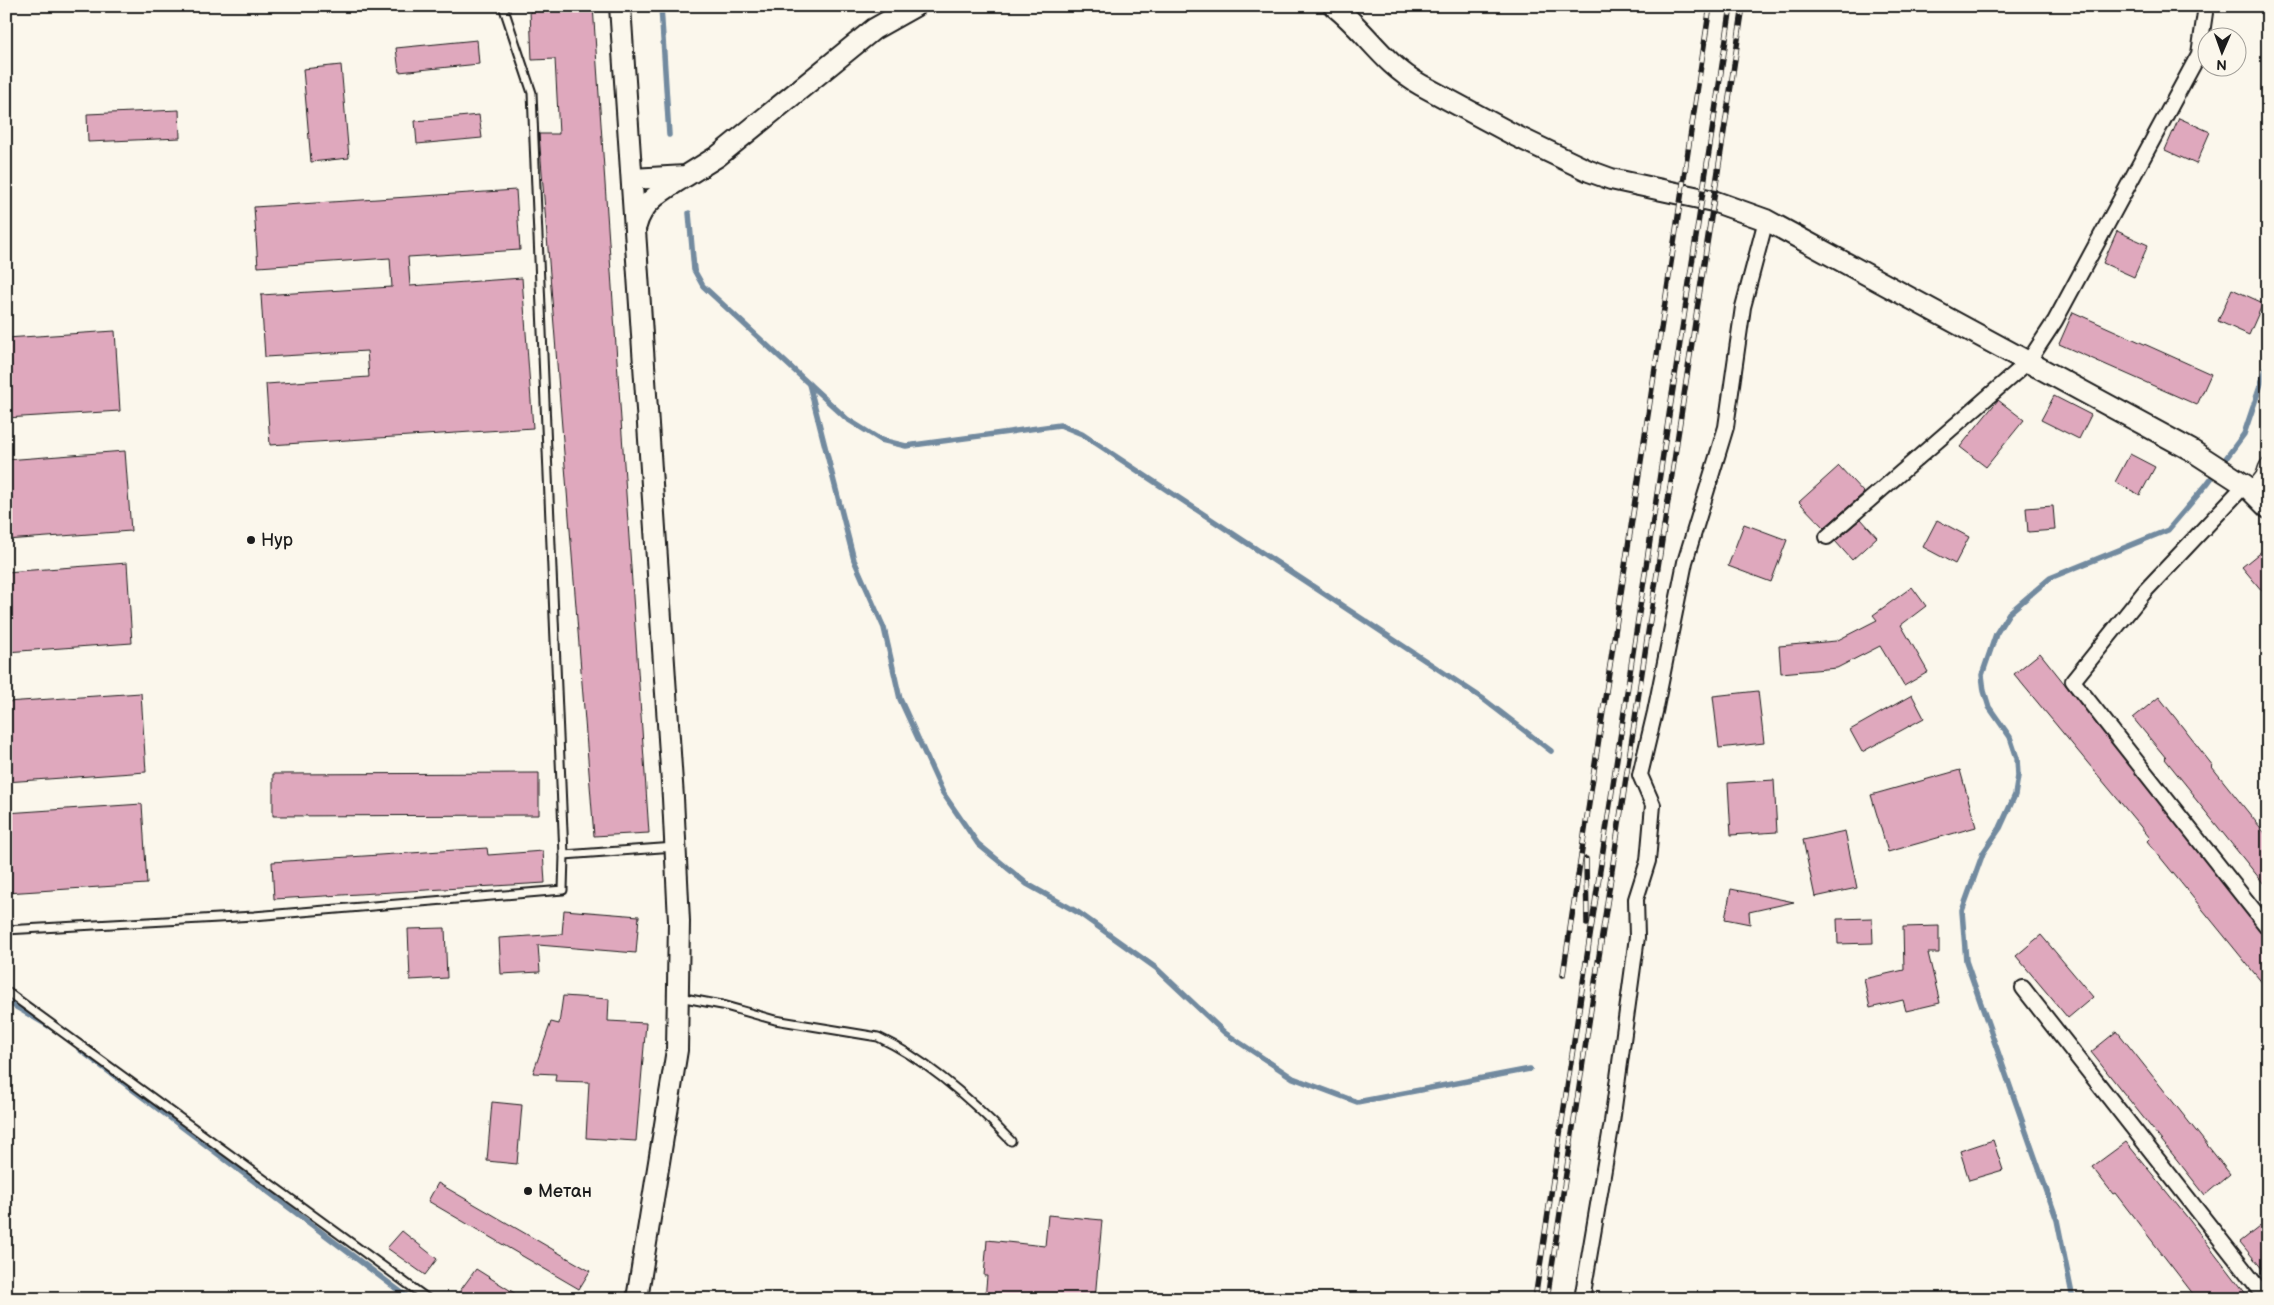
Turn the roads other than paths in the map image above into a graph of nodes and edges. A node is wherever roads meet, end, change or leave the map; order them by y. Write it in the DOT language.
graph roads {
  1 [pos="503,6"];
  2 [pos="620,6"];
  3 [pos="915,6"];
  4 [pos="1334,6"];
  5 [pos="2206,6"];
  6 [pos="686,176"];
  7 [pos="632,179"];
  8 [pos="1766,220"];
  9 [pos="635,227"];
  10 [pos="2028,362"];
  11 [pos="2268,468"];
  12 [pos="2249,488"];
  13 [pos="2268,508"];
  14 [pos="1827,537"];
  15 [pos="675,847"];
  16 [pos="564,855"];
  17 [pos="2268,928"];
  18 [pos="6,930"];
  19 [pos="2023,988"];
  20 [pos="6,991"];
  21 [pos="679,996"];
  22 [pos="1011,1141"];
  23 [pos="428,1299"];
  24 [pos="637,1299"];
  25 [pos="1582,1299"];
  26 [pos="2267,1299"];
  1 -- 16 [label="lane"];
  2 -- 7 [label="main road"];
  3 -- 6 [label="main road"];
  4 -- 8 [label="main road"];
  5 -- 10 [label="street"];
  6 -- 7 [label="main road"];
  6 -- 9 [label="main road"];
  7 -- 9 [label="main road"];
  8 -- 10 [label="main road"];
  8 -- 25 [label="street"];
  9 -- 15 [label="main road"];
  10 -- 12 [label="main road"];
  10 -- 14 [label="street"];
  11 -- 12 [label="street"];
  12 -- 13 [label="main road"];
  12 -- 17 [label="street"];
  15 -- 16 [label="lane"];
  15 -- 21 [label="main road"];
  16 -- 18 [label="lane"];
  19 -- 26 [label="street"];
  20 -- 23 [label="lane"];
  21 -- 22 [label="lane"];
  21 -- 24 [label="main road"];
}
